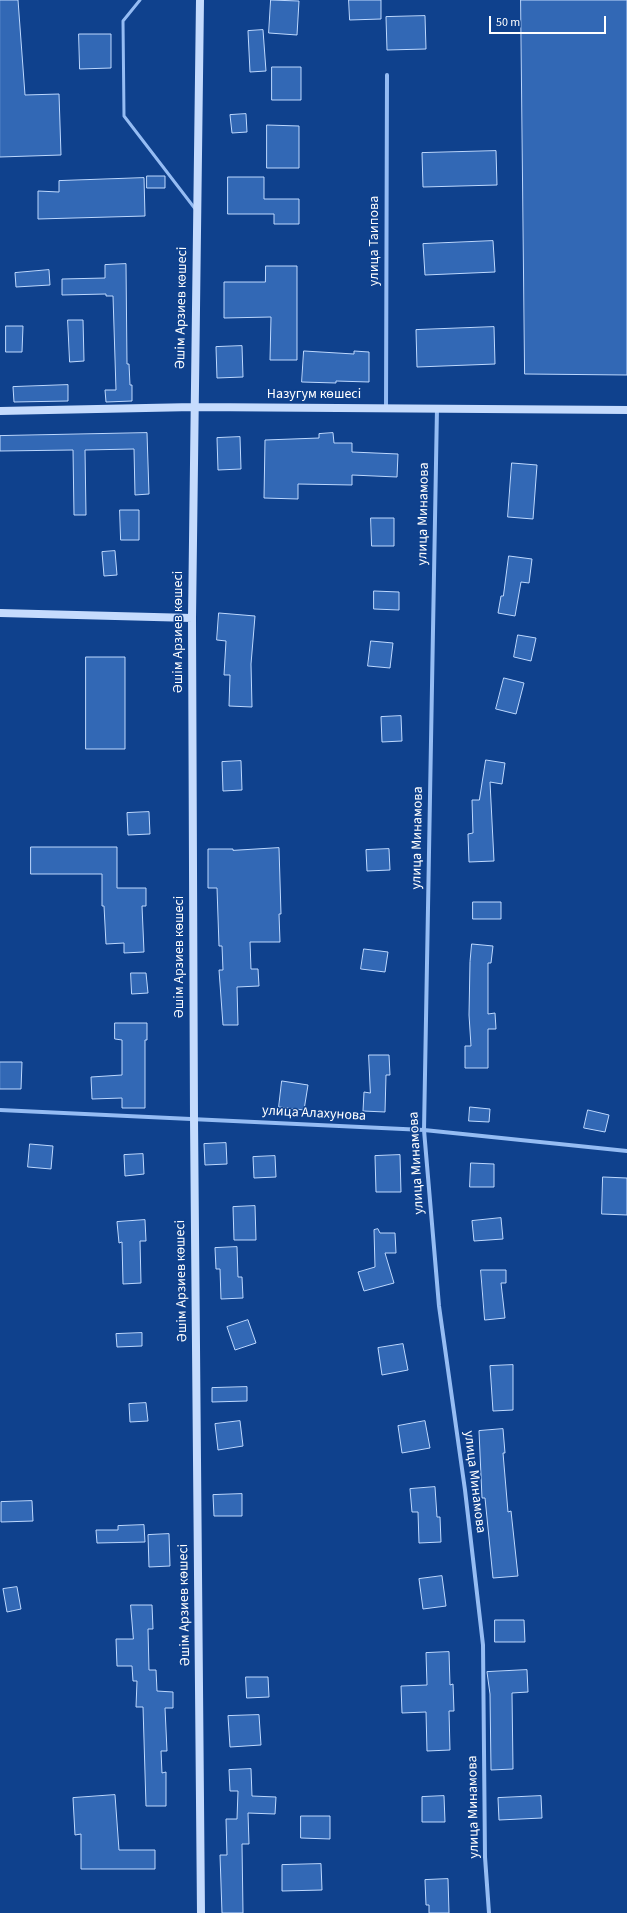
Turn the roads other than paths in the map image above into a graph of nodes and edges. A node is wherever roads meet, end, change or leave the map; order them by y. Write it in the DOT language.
graph roads {
  1 [pos="140,0"];
  2 [pos="200,0"];
  3 [pos="387,75"];
  4 [pos="196,211"];
  5 [pos="194,407"];
  6 [pos="386,408"];
  7 [pos="438,408"];
  8 [pos="627,410"];
  9 [pos="0,411"];
  10 [pos="0,613"];
  11 [pos="192,618"];
  12 [pos="0,1110"];
  13 [pos="194,1120"];
  14 [pos="424,1130"];
  15 [pos="627,1151"];
  16 [pos="201,1913"];
  17 [pos="488,1913"];
  1 -- 4 [label="lane"];
  2 -- 4 [label="main road, Әшім Арзиев көшесі"];
  3 -- 6 [label="street, улица Таипова"];
  4 -- 5 [label="main road, Әшім Арзиев көшесі"];
  5 -- 6 [label="main road, Назугум көшесі"];
  5 -- 9 [label="main road, Назугум көшесі"];
  5 -- 11 [label="main road, Әшім Арзиев көшесі"];
  6 -- 7 [label="main road, Назугум көшесі"];
  7 -- 8 [label="main road, Назугум көшесі"];
  7 -- 14 [label="street, улица Минамова"];
  10 -- 11 [label="main road"];
  11 -- 13 [label="main road, Әшім Арзиев көшесі"];
  12 -- 13 [label="street, улица Алахунова"];
  13 -- 14 [label="street, улица Алахунова"];
  13 -- 16 [label="main road, Әшім Арзиев көшесі"];
  14 -- 15 [label="street, улица Алахунова"];
  14 -- 17 [label="street, улица Минамова"];
}
